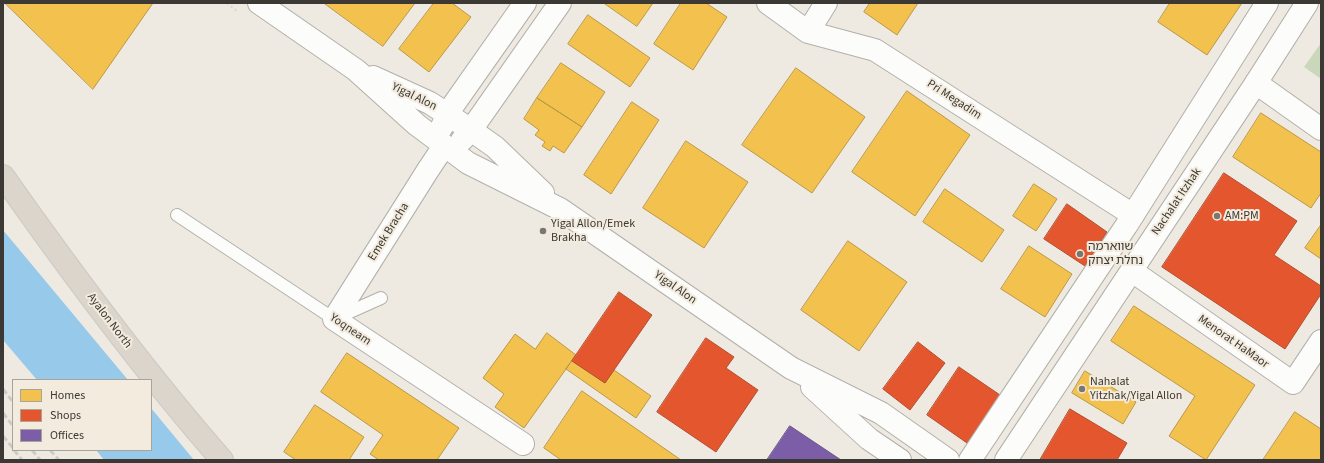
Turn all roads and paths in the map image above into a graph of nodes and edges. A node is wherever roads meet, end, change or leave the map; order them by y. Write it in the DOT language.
graph roads {
  1 [pos="259,3"];
  2 [pos="525,3"];
  3 [pos="560,3"];
  4 [pos="768,3"];
  5 [pos="826,3"];
  6 [pos="1267,3"];
  7 [pos="1307,3"];
  8 [pos="808,32"];
  9 [pos="356,70"];
  10 [pos="1256,83"];
  11 [pos="447,114"];
  12 [pos="1321,129"];
  13 [pos="472,130"];
  14 [pos="444,146"];
  15 [pos="3,176"];
  16 [pos="560,208"];
  17 [pos="177,215"];
  18 [pos="1133,215"];
  19 [pos="1132,271"];
  20 [pos="381,298"];
  21 [pos="334,319"];
  22 [pos="1321,341"];
  23 [pos="791,368"];
  24 [pos="523,444"];
  25 [pos="222,460"];
  26 [pos="900,460"];
  27 [pos="948,460"];
  28 [pos="970,460"];
  29 [pos="1006,460"];
  1 -- 9 [label="street, Yigal Alon"];
  2 -- 11 [label="street"];
  3 -- 13 [label="street"];
  4 -- 8 [label="street, Pri Megadim"];
  5 -- 8 [label="street"];
  6 -- 18 [label="street"];
  7 -- 10 [label="street, Nachalat Itzhak"];
  8 -- 18 [label="street, Pri Megadim"];
  9 -- 11 [label="street, Yigal Alon"];
  9 -- 14 [label="street, Yigal Alon"];
  10 -- 12 [label="street"];
  10 -- 19 [label="street, Nachalat Itzhak"];
  11 -- 13 [label="street, Yigal Alon"];
  11 -- 14 [label="street"];
  13 -- 14 [label="street"];
  13 -- 16 [label="street, Yigal Alon"];
  14 -- 16 [label="street, Yigal Alon"];
  14 -- 21 [label="street, Emek Bracha"];
  15 -- 25 [label="highway, Ayalon North"];
  16 -- 23 [label="street, Yigal Alon"];
  17 -- 21 [label="lane, Yoqneam"];
  18 -- 28 [label="street"];
  19 -- 22 [label="street, Menorat HaMaor"];
  19 -- 29 [label="street, Nachalat Itzhak"];
  20 -- 21 [label="lane"];
  21 -- 24 [label="street, Yoqneam"];
  23 -- 26 [label="street, Yigal Alon"];
  23 -- 27 [label="street, Yigal Alon"];
}
